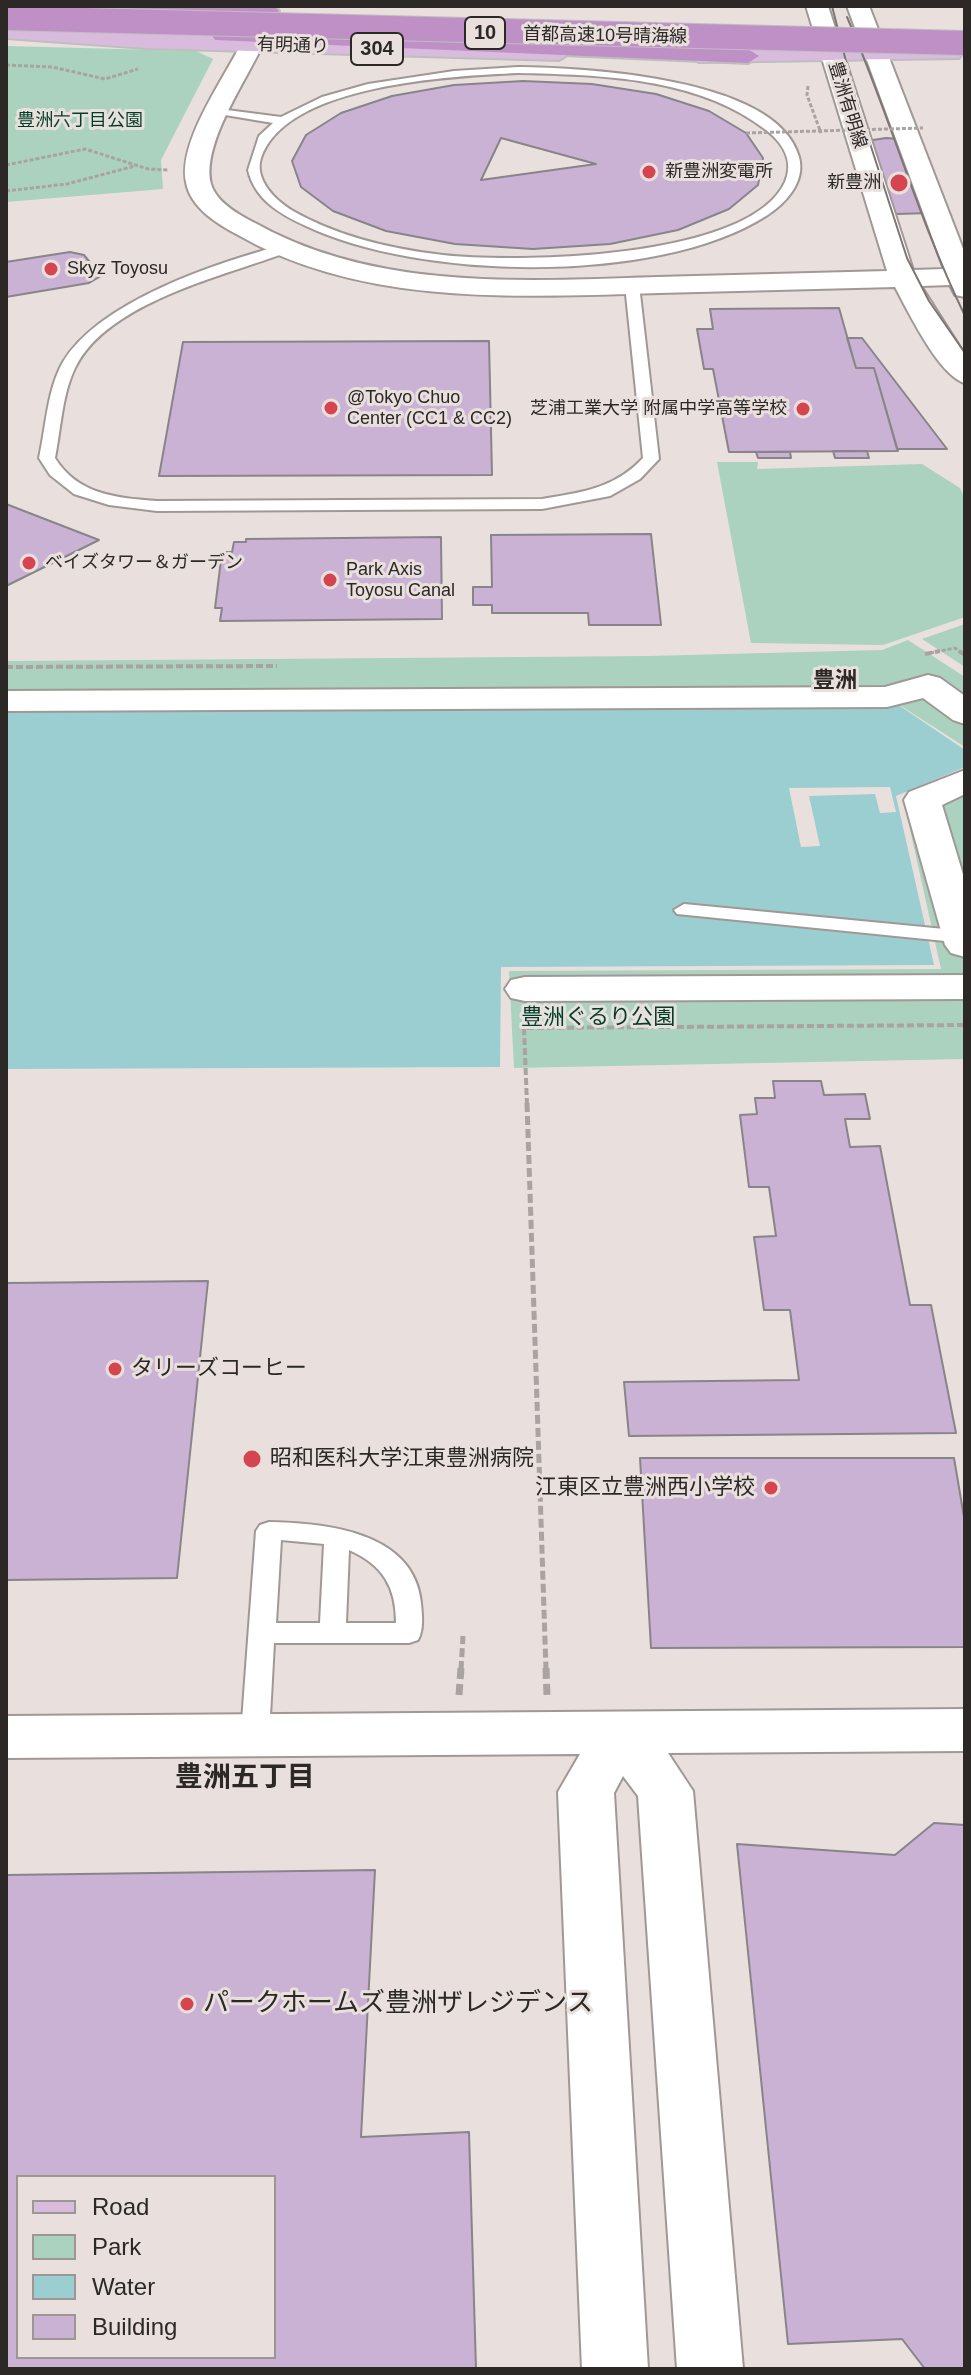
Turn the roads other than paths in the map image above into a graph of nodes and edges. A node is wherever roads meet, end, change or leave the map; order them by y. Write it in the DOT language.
graph roads {
  1 [pos="115,6"];
  2 [pos="858,6"];
  3 [pos="6,13"];
  4 [pos="820,17"];
  5 [pos="867,28"];
  6 [pos="6,29"];
  7 [pos="965,29"];
  8 [pos="451,32"];
  9 [pos="965,37"];
  10 [pos="965,43"];
  11 [pos="252,44"];
  12 [pos="877,53"];
  13 [pos="965,53"];
  14 [pos="830,54"];
  15 [pos="748,56"];
  16 [pos="219,113"];
  17 [pos="285,121"];
  18 [pos="283,249"];
  19 [pos="902,276"];
  20 [pos="963,280"];
  21 [pos="632,285"];
  22 [pos="965,374"];
  23 [pos="6,701"];
  24 [pos="965,713"];
  25 [pos="965,781"];
  26 [pos="684,910"];
  27 [pos="964,939"];
  28 [pos="965,987"];
  29 [pos="525,989"];
  30 [pos="337,1536"];
  31 [pos="263,1633"];
  32 [pos="333,1633"];
  33 [pos="965,1730"];
  34 [pos="621,1732"];
  35 [pos="255,1735"];
  36 [pos="6,1737"];
  37 [pos="615,2369"];
  38 [pos="710,2369"];
  1 -- 8 [label="highway, 10"];
  2 -- 5 [label="street, 豊洲有明線"];
  3 -- 8 [label="main road, 有明通り / 304"];
  3 -- 9 [label="highway, 首都高速10号晴海線 / 10, bridge"];
  3 -- 10 [label="highway, 首都高速10号晴海線 / 10, bridge"];
  4 -- 5 [label="main road, 有明通り / 304"];
  4 -- 8 [label="main road, 有明通り / 304"];
  4 -- 14 [label="street, 豊洲有明線"];
  5 -- 7 [label="main road, 有明通り / 304"];
  5 -- 12 [label="street, 豊洲有明線"];
  6 -- 8 [label="highway, 10"];
  6 -- 11 [label="main road, 有明通り / 304"];
  8 -- 15 [label="highway, 10"];
  11 -- 15 [label="main road, 有明通り / 304"];
  11 -- 16 [label="street"];
  12 -- 13 [label="main road, 有明通り / 304"];
  12 -- 14 [label="main road, 有明通り / 304"];
  12 -- 20 [label="street, 豊洲有明線"];
  14 -- 15 [label="main road, 有明通り / 304"];
  14 -- 19 [label="street, 豊洲有明線"];
  16 -- 17 [label="lane"];
  16 -- 18 [label="street"];
  17 -- 17 [label="lane"];
  18 -- 21 [label="street"];
  18 -- 21 [label="lane"];
  19 -- 20 [label="street"];
  19 -- 21 [label="street"];
  19 -- 22 [label="street, 豊洲有明線"];
  23 -- 24 [label="street"];
  25 -- 27 [label="street"];
  26 -- 27 [label="lane"];
  28 -- 29 [label="street"];
  30 -- 31 [label="lane"];
  30 -- 32 [label="lane"];
  30 -- 32 [label="lane"];
  31 -- 32 [label="lane"];
  31 -- 35 [label="lane"];
  33 -- 34 [label="street"];
  34 -- 35 [label="street"];
  34 -- 37 [label="street"];
  34 -- 38 [label="street"];
  35 -- 36 [label="street"];
}
